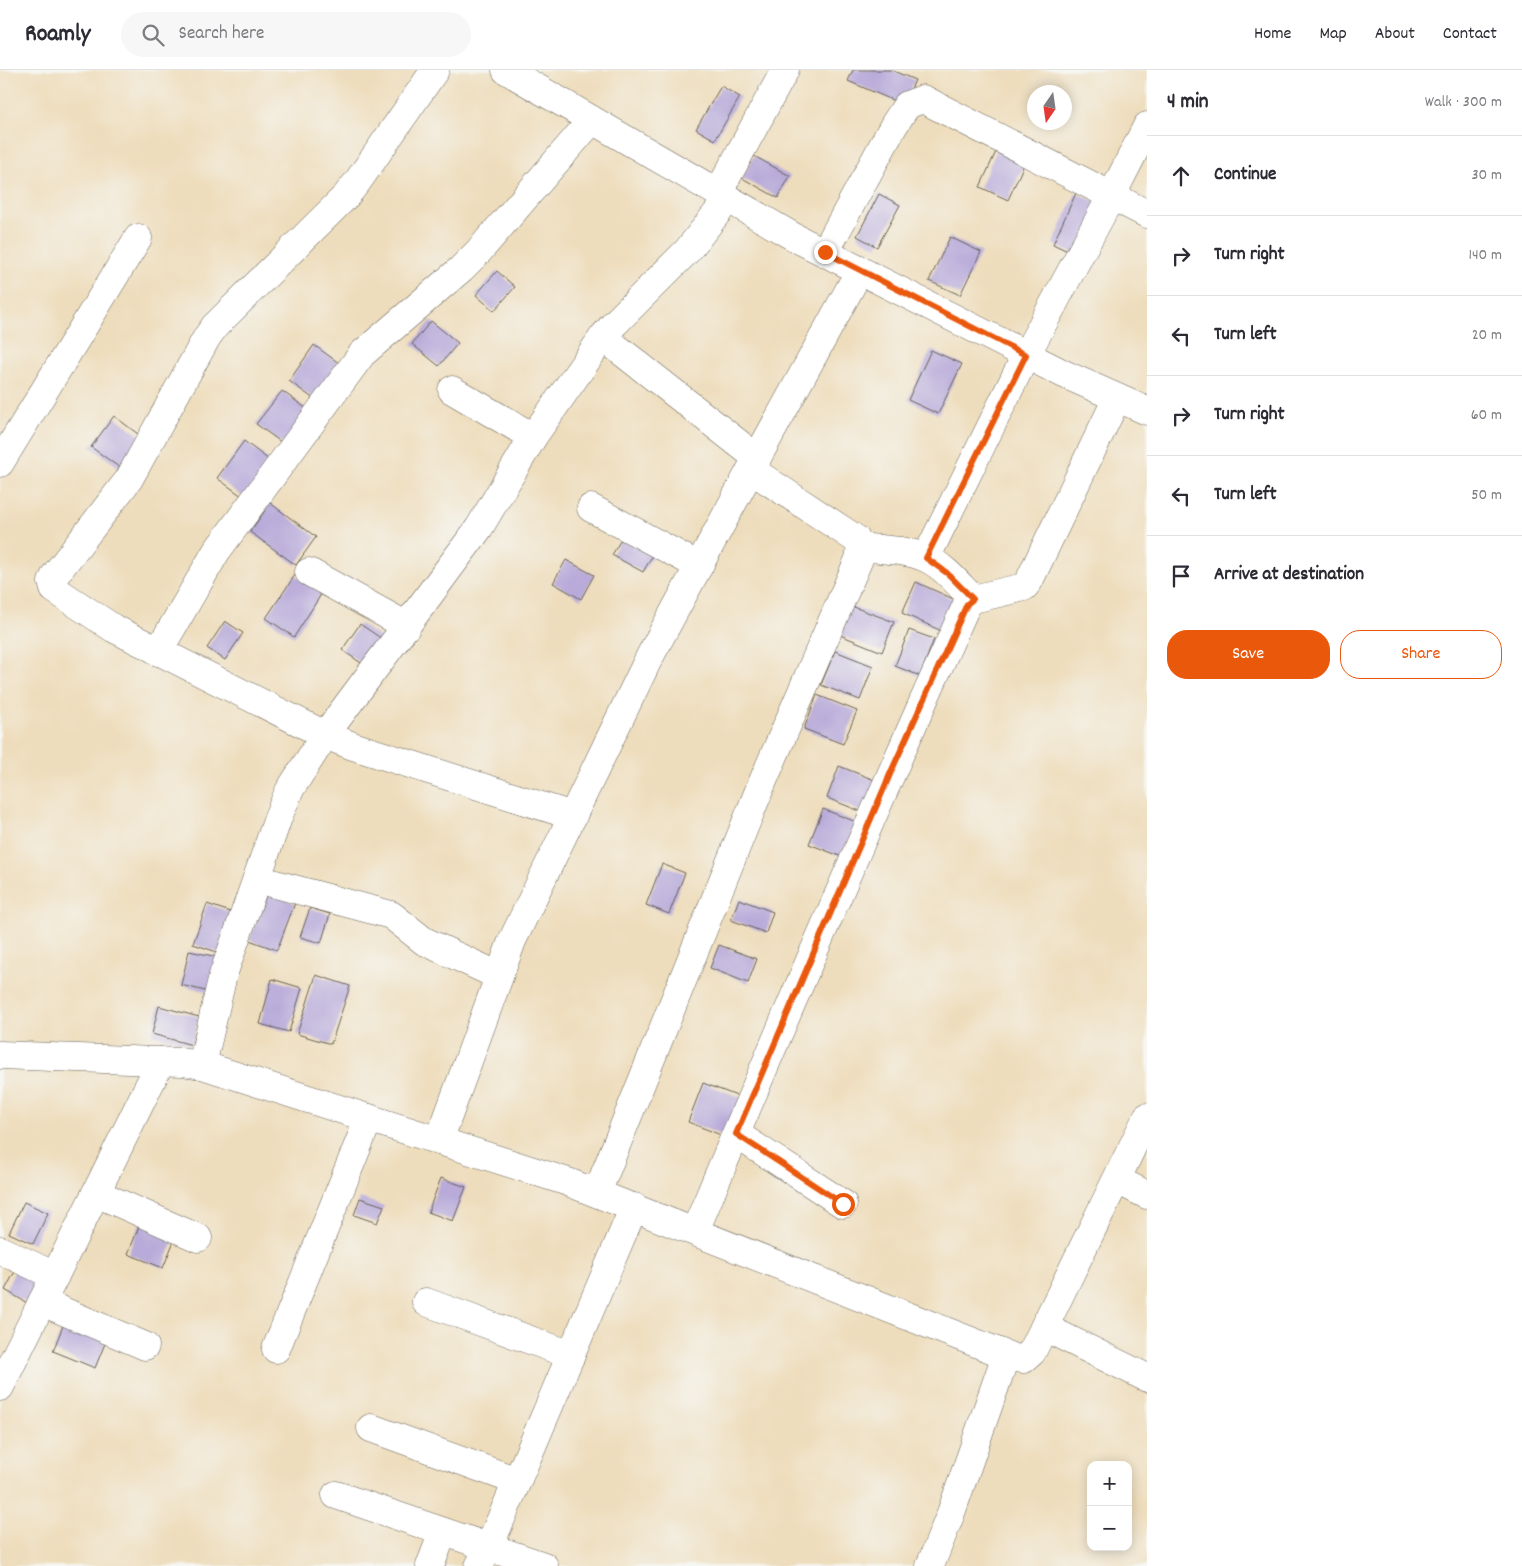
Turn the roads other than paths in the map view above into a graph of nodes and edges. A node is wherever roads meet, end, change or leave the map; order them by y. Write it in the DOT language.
graph roads {
  1 [pos="435,70"];
  2 [pos="506,70"];
  3 [pos="785,70"];
  4 [pos="592,120"];
  5 [pos="1147,126"];
  6 [pos="1112,195"];
  7 [pos="723,196"];
  8 [pos="1147,214"];
  9 [pos="138,238"];
  10 [pos="825,252"];
  11 [pos="860,270"];
  12 [pos="603,337"];
  13 [pos="1026,355"];
  14 [pos="452,390"];
  15 [pos="1117,398"];
  16 [pos="1147,411"];
  17 [pos="533,437"];
  18 [pos="757,458"];
  19 [pos="0,463"];
  20 [pos="591,508"];
  21 [pos="861,547"];
  22 [pos="926,558"];
  23 [pos="699,566"];
  24 [pos="310,572"];
  25 [pos="973,599"];
  26 [pos="407,626"];
  27 [pos="158,652"];
  28 [pos="325,735"];
  29 [pos="573,816"];
  30 [pos="257,879"];
  31 [pos="499,976"];
  32 [pos="0,1055"];
  33 [pos="161,1061"];
  34 [pos="202,1065"];
  35 [pos="1147,1117"];
  36 [pos="369,1118"];
  37 [pos="736,1134"];
  38 [pos="439,1141"];
  39 [pos="1117,1180"];
  40 [pos="96,1193"];
  41 [pos="597,1193"];
  42 [pos="1147,1195"];
  43 [pos="843,1204"];
  44 [pos="634,1207"];
  45 [pos="695,1231"];
  46 [pos="198,1238"];
  47 [pos="0,1250"];
  48 [pos="55,1276"];
  49 [pos="42,1302"];
  50 [pos="426,1302"];
  51 [pos="1044,1326"];
  52 [pos="145,1346"];
  53 [pos="276,1349"];
  54 [pos="571,1355"];
  55 [pos="1006,1355"];
  56 [pos="1147,1378"];
  57 [pos="0,1386"];
  58 [pos="371,1428"];
  59 [pos="517,1481"];
  60 [pos="336,1495"];
  61 [pos="443,1532"];
  62 [pos="484,1556"];
  63 [pos="430,1566"];
  64 [pos="544,1566"];
  65 [pos="930,1566"];
  1 -- 27 [label="street"];
  2 -- 4 [label="street"];
  3 -- 7 [label="street"];
  4 -- 7 [label="street"];
  4 -- 27 [label="street"];
  5 -- 6 [label="street"];
  6 -- 8 [label="street"];
  6 -- 10 [label="street"];
  6 -- 13 [label="street"];
  7 -- 10 [label="street"];
  7 -- 12 [label="street"];
  9 -- 19 [label="street"];
  10 -- 11 [label="street"];
  11 -- 13 [label="street"];
  11 -- 18 [label="street"];
  12 -- 17 [label="street"];
  12 -- 18 [label="street"];
  13 -- 15 [label="street"];
  13 -- 22 [label="street"];
  14 -- 17 [label="street"];
  15 -- 16 [label="street"];
  15 -- 25 [label="street"];
  17 -- 26 [label="street"];
  18 -- 21 [label="street"];
  18 -- 23 [label="street"];
  20 -- 23 [label="street"];
  21 -- 22 [label="street"];
  21 -- 41 [label="street"];
  22 -- 25 [label="street"];
  23 -- 29 [label="street"];
  24 -- 26 [label="street"];
  25 -- 37 [label="street"];
  26 -- 28 [label="street"];
  27 -- 28 [label="street"];
  28 -- 29 [label="street"];
  28 -- 30 [label="street"];
  29 -- 31 [label="street"];
  30 -- 31 [label="street"];
  30 -- 34 [label="street"];
  31 -- 38 [label="street"];
  32 -- 33 [label="street"];
  33 -- 34 [label="street"];
  33 -- 40 [label="street"];
  34 -- 36 [label="street"];
  35 -- 39 [label="street"];
  36 -- 38 [label="street"];
  36 -- 53 [label="street"];
  37 -- 43 [label="street"];
  37 -- 45 [label="street"];
  38 -- 41 [label="street"];
  39 -- 42 [label="street"];
  39 -- 51 [label="street"];
  40 -- 46 [label="street"];
  40 -- 48 [label="street"];
  41 -- 44 [label="street"];
  44 -- 45 [label="street"];
  44 -- 54 [label="street"];
  45 -- 55 [label="street"];
  47 -- 48 [label="street"];
  48 -- 49 [label="street"];
  49 -- 52 [label="street"];
  49 -- 57 [label="street"];
  50 -- 54 [label="street"];
  51 -- 55 [label="street"];
  51 -- 56 [label="street"];
  54 -- 59 [label="street"];
  55 -- 65 [label="street"];
  58 -- 59 [label="street"];
  59 -- 62 [label="street"];
  60 -- 61 [label="street"];
  61 -- 62 [label="street"];
  61 -- 63 [label="street"];
  62 -- 64 [label="street"];
}
